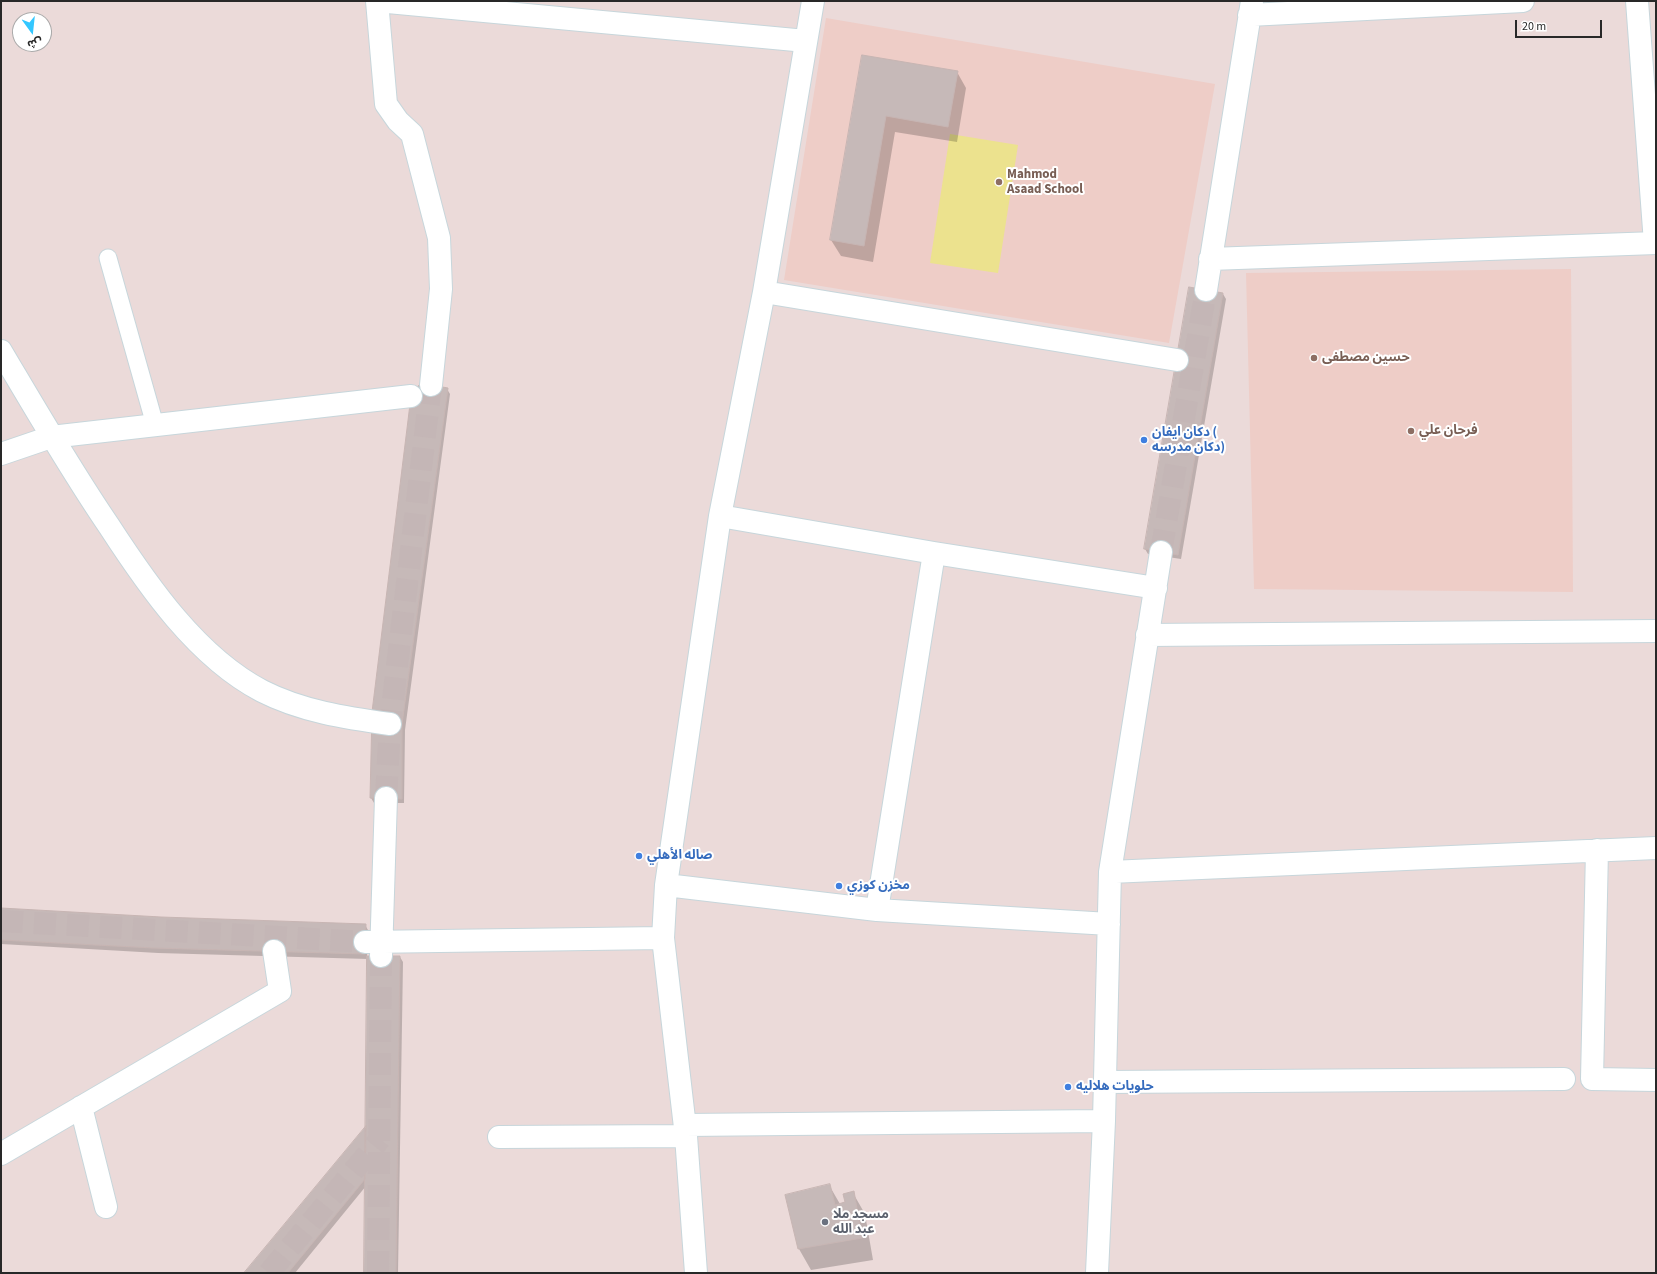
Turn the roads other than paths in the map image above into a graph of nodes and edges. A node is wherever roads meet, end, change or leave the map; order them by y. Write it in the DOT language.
graph roads {
  1 [pos="377,1"];
  2 [pos="813,1"];
  3 [pos="1523,1"];
  4 [pos="1637,1"];
  5 [pos="1251,8"];
  6 [pos="806,41"];
  7 [pos="1656,243"];
  8 [pos="108,258"];
  9 [pos="1210,259"];
  10 [pos="1206,290"];
  11 [pos="764,292"];
  12 [pos="1,351"];
  13 [pos="1177,360"];
  14 [pos="431,385"];
  15 [pos="410,396"];
  16 [pos="155,425"];
  17 [pos="51,437"];
  18 [pos="1,454"];
  19 [pos="720,516"];
  20 [pos="1161,552"];
  21 [pos="934,553"];
  22 [pos="1156,588"];
  23 [pos="1656,631"];
  24 [pos="1147,635"];
  25 [pos="390,724"];
  26 [pos="386,798"];
  27 [pos="1656,848"];
  28 [pos="1597,850"];
  29 [pos="1110,872"];
  30 [pos="666,885"];
  31 [pos="877,910"];
  32 [pos="1109,924"];
  33 [pos="663,938"];
  34 [pos="274,951"];
  35 [pos="1564,1079"];
  36 [pos="1656,1080"];
  37 [pos="1105,1082"];
  38 [pos="82,1107"];
  39 [pos="1104,1121"];
  40 [pos="685,1131"];
  41 [pos="499,1137"];
  42 [pos="1,1154"];
  43 [pos="106,1208"];
  44 [pos="696,1273"];
  45 [pos="1096,1273"];
  1 -- 6 [label="street"];
  1 -- 14 [label="street"];
  2 -- 6 [label="street"];
  3 -- 5 [label="street"];
  4 -- 7 [label="street"];
  5 -- 9 [label="street"];
  6 -- 11 [label="street"];
  7 -- 9 [label="street"];
  8 -- 16 [label="lane"];
  9 -- 10 [label="street"];
  11 -- 13 [label="street"];
  11 -- 19 [label="street"];
  12 -- 17 [label="street"];
  15 -- 16 [label="street"];
  16 -- 17 [label="street"];
  17 -- 18 [label="street"];
  17 -- 25 [label="street"];
  19 -- 21 [label="street"];
  19 -- 30 [label="street"];
  20 -- 22 [label="street"];
  21 -- 22 [label="street"];
  21 -- 31 [label="street"];
  22 -- 24 [label="street"];
  23 -- 24 [label="street"];
  24 -- 29 [label="street"];
  26 -- 33 [label="street"];
  27 -- 28 [label="street"];
  28 -- 29 [label="street"];
  28 -- 36 [label="street"];
  29 -- 32 [label="street"];
  30 -- 31 [label="street"];
  30 -- 33 [label="street"];
  31 -- 32 [label="street"];
  32 -- 37 [label="street"];
  33 -- 40 [label="street"];
  34 -- 38 [label="street"];
  35 -- 37 [label="street"];
  37 -- 39 [label="street"];
  38 -- 42 [label="street"];
  38 -- 43 [label="street"];
  39 -- 40 [label="street"];
  39 -- 45 [label="street"];
  40 -- 41 [label="street"];
  40 -- 44 [label="street"];
}
